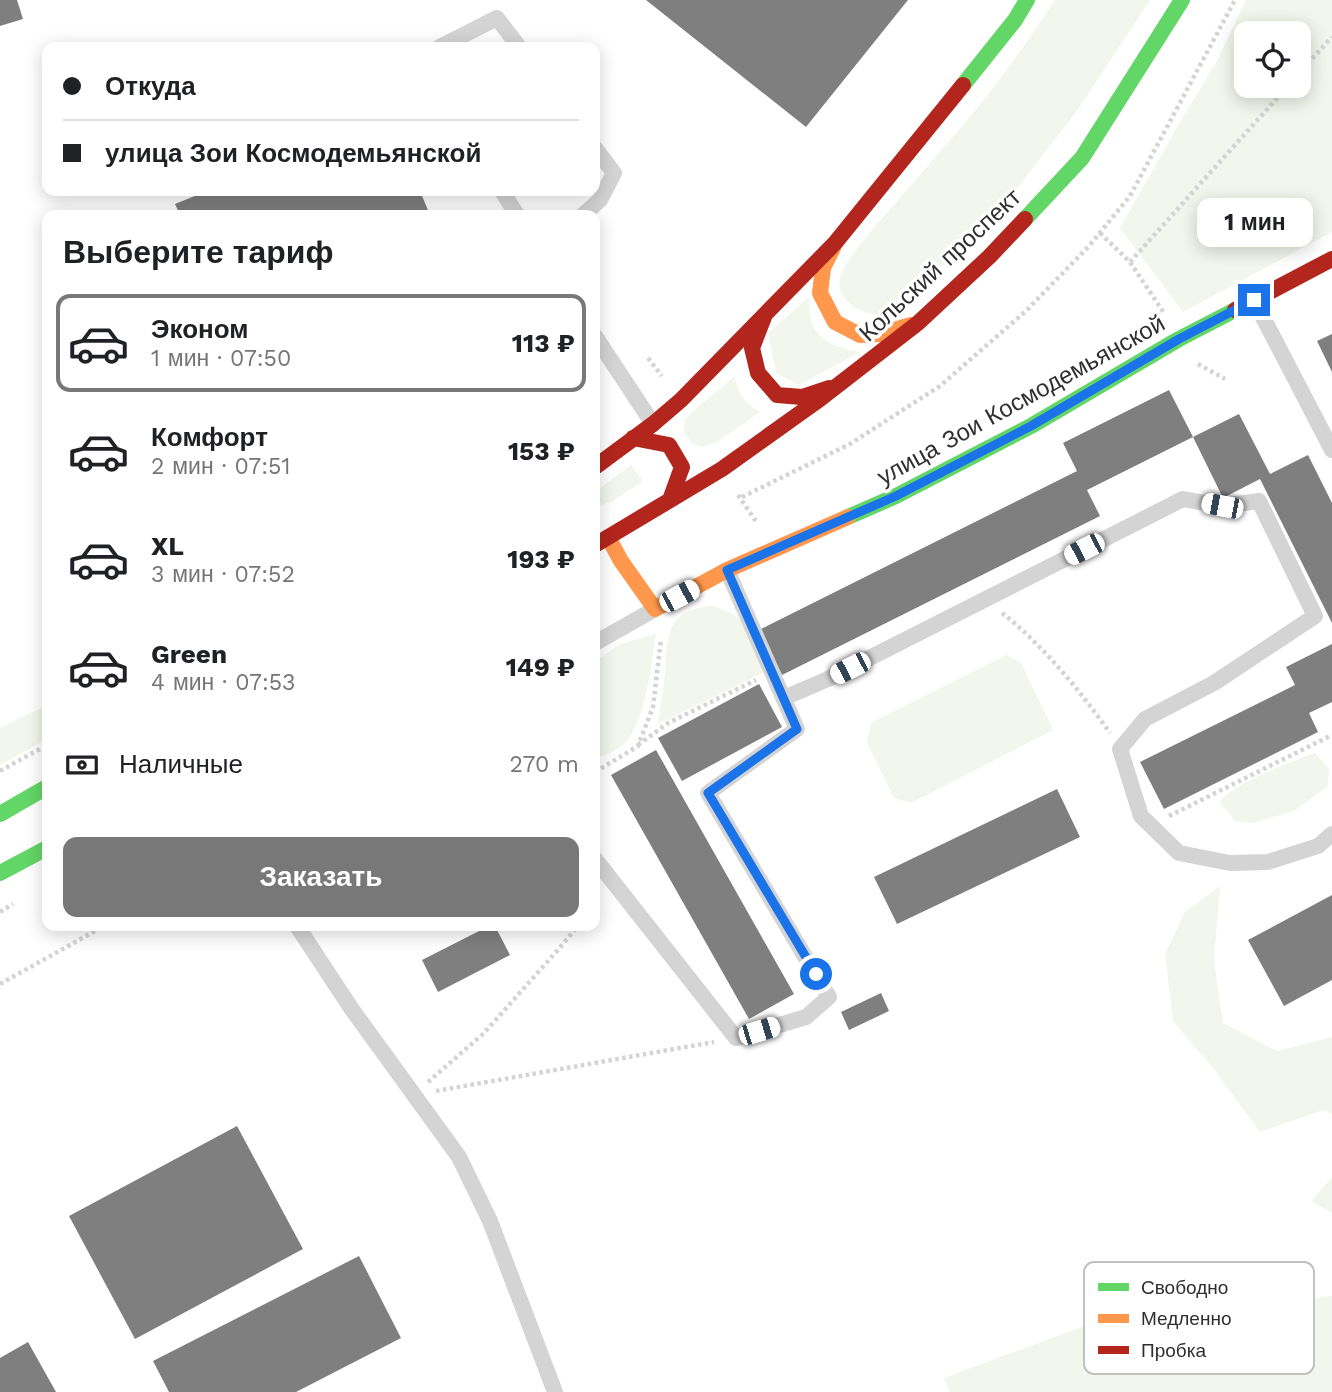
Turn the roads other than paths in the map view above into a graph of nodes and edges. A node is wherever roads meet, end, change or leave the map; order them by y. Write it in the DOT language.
graph roads {
  1 [pos="1027,0"];
  2 [pos="1182,0"];
  3 [pos="450,42"];
  4 [pos="515,42"];
  5 [pos="600,155"];
  6 [pos="589,210"];
  7 [pos="835,243"];
  8 [pos="1332,259"];
  9 [pos="1254,300"];
  10 [pos="764,317"];
  11 [pos="918,323"];
  12 [pos="600,344"];
  13 [pos="839,385"];
  14 [pos="653,424"];
  15 [pos="633,439"];
  16 [pos="1330,441"];
  17 [pos="669,445"];
  18 [pos="600,459"];
  19 [pos="682,467"];
  20 [pos="694,486"];
  21 [pos="670,500"];
  22 [pos="601,536"];
  23 [pos="727,570"];
  24 [pos="654,608"];
  25 [pos="600,640"];
  26 [pos="784,698"];
  27 [pos="42,790"];
  28 [pos="0,814"];
  29 [pos="1332,834"];
  30 [pos="42,851"];
  31 [pos="600,865"];
  32 [pos="0,873"];
  33 [pos="300,931"];
  34 [pos="555,1392"];
  1 -- 7 [label="main road"];
  2 -- 11 [label="main road, Кольский проспект"];
  3 -- 4 [label="lane"];
  5 -- 6 [label="lane"];
  7 -- 10 [label="main road"];
  7 -- 11 [label="main road"];
  8 -- 9 [label="main road, улица Зои Космодемьянской"];
  9 -- 16 [label="lane"];
  9 -- 23 [label="main road, улица Зои Космодемьянской"];
  10 -- 13 [label="main road"];
  10 -- 14 [label="main road"];
  11 -- 13 [label="main road, Кольский проспект"];
  12 -- 14 [label="lane"];
  13 -- 20 [label="main road, Кольский проспект"];
  14 -- 15 [label="main road"];
  14 -- 17 [label="lane"];
  15 -- 17 [label="main road"];
  15 -- 18 [label="main road"];
  17 -- 19 [label="main road"];
  19 -- 20 [label="lane"];
  19 -- 21 [label="main road"];
  20 -- 21 [label="main road, Кольский проспект"];
  21 -- 22 [label="main road, Кольский проспект"];
  22 -- 24 [label="main road"];
  23 -- 24 [label="main road, улица Зои Космодемьянской"];
  23 -- 26 [label="lane"];
  24 -- 25 [label="lane"];
  26 -- 29 [label="lane"];
  26 -- 31 [label="lane"];
  27 -- 28 [label="main road"];
  30 -- 32 [label="main road"];
  33 -- 34 [label="lane"];
}
